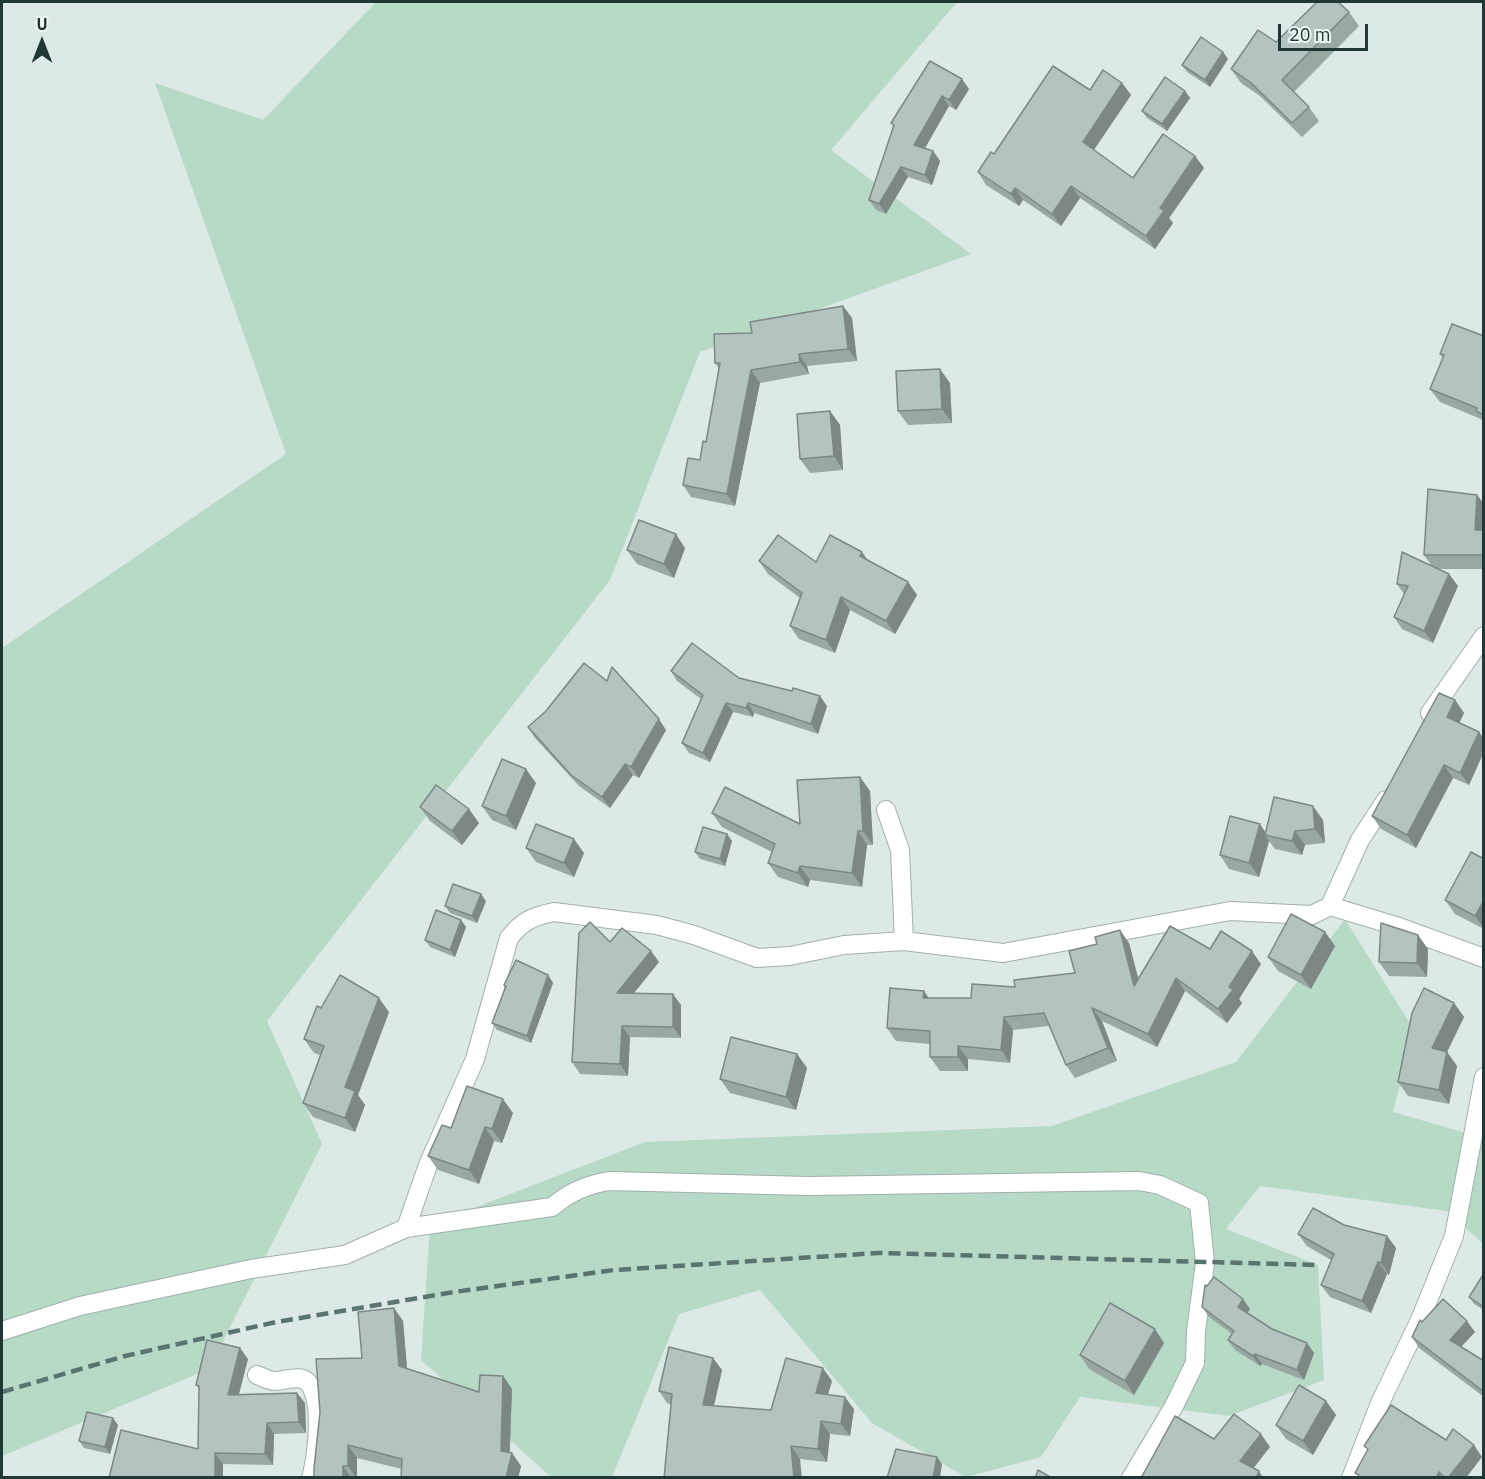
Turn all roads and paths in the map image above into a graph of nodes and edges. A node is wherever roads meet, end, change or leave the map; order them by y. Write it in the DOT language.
graph roads {
  1 [pos="1484,636"];
  2 [pos="1423,727"];
  3 [pos="1392,789"];
  4 [pos="886,810"];
  5 [pos="1330,906"];
  6 [pos="904,941"];
  7 [pos="1484,958"];
  8 [pos="1484,1077"];
  9 [pos="406,1228"];
  10 [pos="2,1331"];
  11 [pos="257,1375"];
  12 [pos="311,1478"];
  13 [pos="1131,1478"];
  14 [pos="1351,1478"];
  1 -- 2 [label="street"];
  3 -- 5 [label="street"];
  4 -- 6 [label="street"];
  5 -- 6 [label="street"];
  5 -- 7 [label="street"];
  6 -- 9 [label="street"];
  8 -- 14 [label="street"];
  9 -- 10 [label="street"];
  9 -- 13 [label="street"];
  11 -- 12 [label="street"];
}
